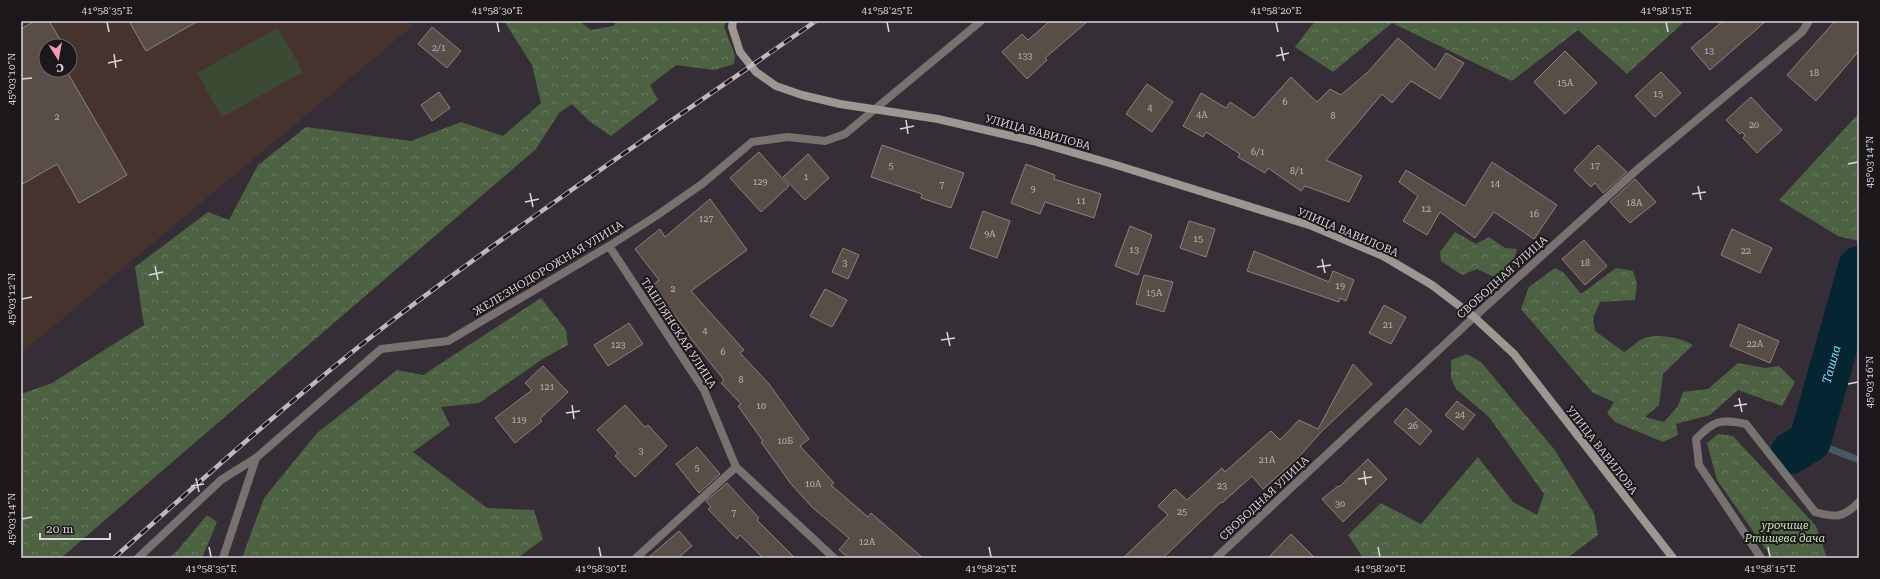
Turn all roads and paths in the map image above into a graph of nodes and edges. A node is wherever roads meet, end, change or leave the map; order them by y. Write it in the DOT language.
graph roads {
  1 [pos="733,21"];
  2 [pos="981,21"];
  3 [pos="1809,21"];
  4 [pos="875,109"];
  5 [pos="609,246"];
  6 [pos="1474,317"];
  7 [pos="256,458"];
  8 [pos="736,467"];
  9 [pos="1859,502"];
  10 [pos="138,558"];
  11 [pos="222,558"];
  12 [pos="636,558"];
  13 [pos="834,558"];
  14 [pos="1216,558"];
  15 [pos="1673,558"];
  16 [pos="1761,558"];
  1 -- 4 [label="main road, УЛИЦА ВАВИЛОВА"];
  2 -- 4 [label="street, ЖЕЛЕЗНОДОРОЖНАЯ УЛИЦА"];
  3 -- 6 [label="street, СВОБОДНАЯ УЛИЦА"];
  4 -- 5 [label="street, ЖЕЛЕЗНОДОРОЖНАЯ УЛИЦА"];
  4 -- 6 [label="main road, УЛИЦА ВАВИЛОВА"];
  5 -- 7 [label="street, ЖЕЛЕЗНОДОРОЖНАЯ УЛИЦА"];
  5 -- 8 [label="street, ТАШЛЯНСКАЯ УЛИЦА"];
  6 -- 14 [label="street, СВОБОДНАЯ УЛИЦА"];
  6 -- 15 [label="main road, УЛИЦА ВАВИЛОВА"];
  7 -- 10 [label="street, ЖЕЛЕЗНОДОРОЖНАЯ УЛИЦА"];
  7 -- 11 [label="street"];
  8 -- 12 [label="street"];
  8 -- 13 [label="street, ТАШЛЯНСКАЯ УЛИЦА"];
  9 -- 16 [label="street"];
}
